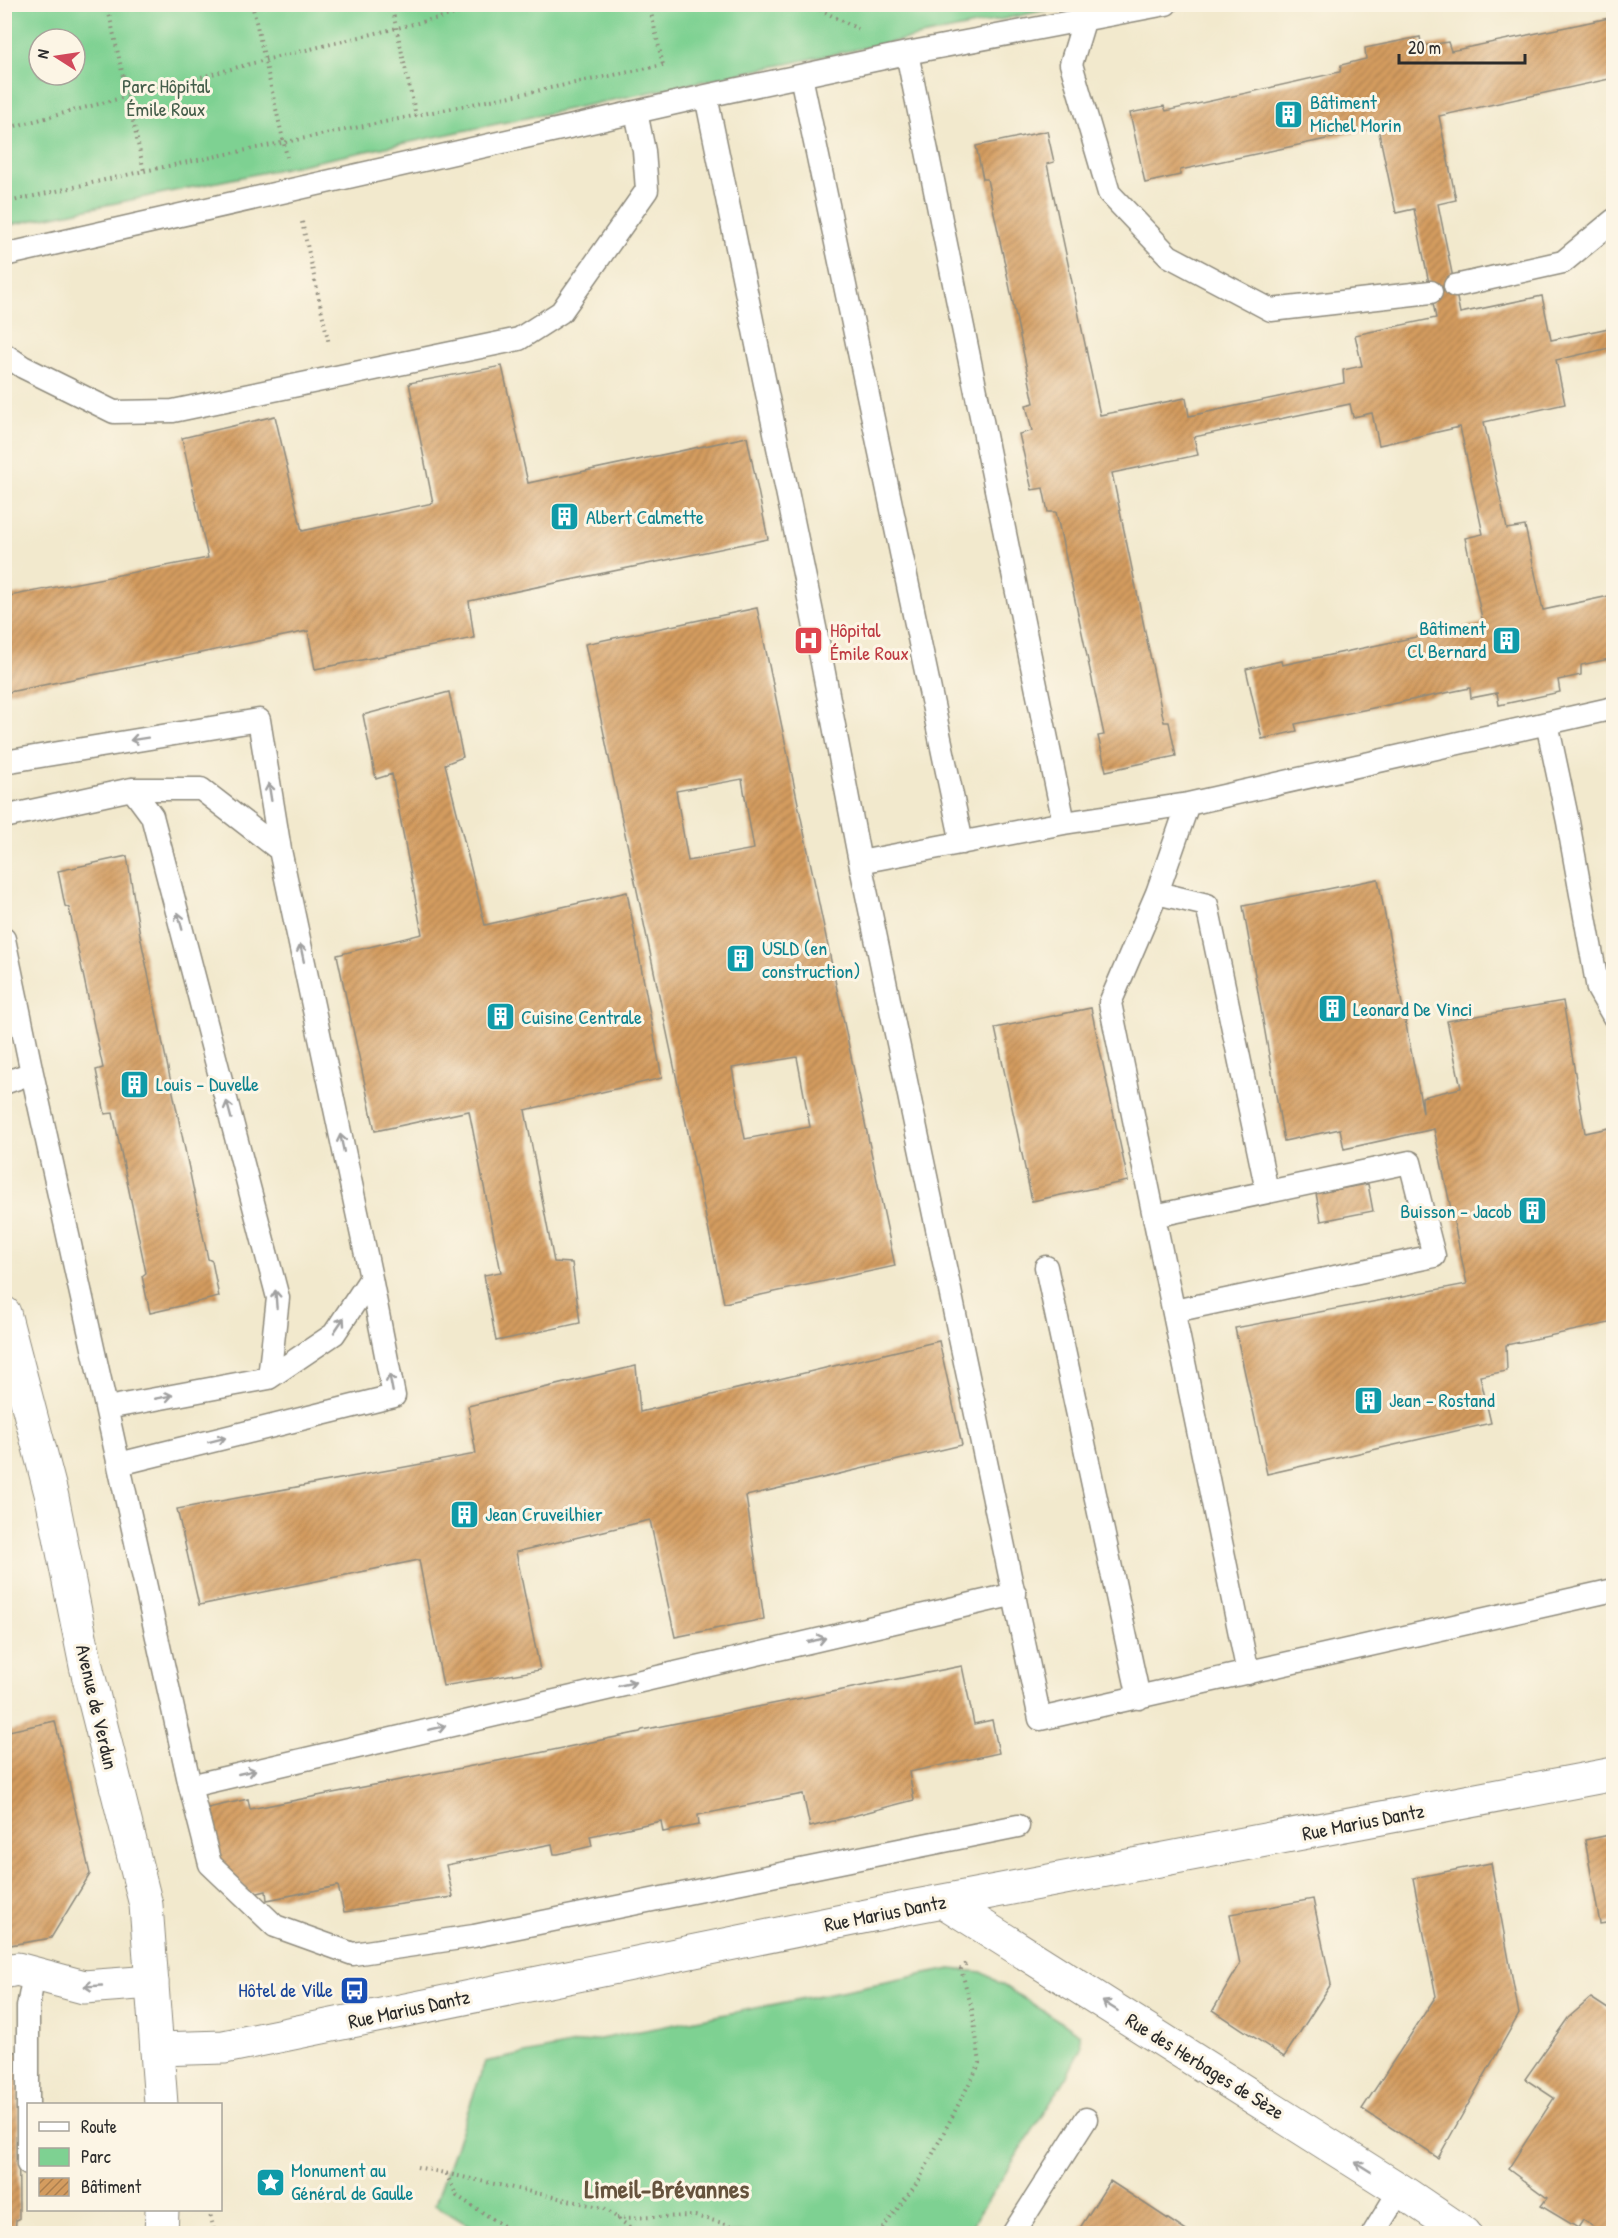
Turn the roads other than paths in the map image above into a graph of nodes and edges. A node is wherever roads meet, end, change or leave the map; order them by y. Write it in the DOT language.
graph roads {
  1 [pos="1166,4"];
  2 [pos="1087,13"];
  3 [pos="908,53"];
  4 [pos="801,76"];
  5 [pos="706,96"];
  6 [pos="636,112"];
  7 [pos="1614,220"];
  8 [pos="4,255"];
  9 [pos="1455,286"];
  10 [pos="1431,292"];
  11 [pos="4,354"];
  12 [pos="1614,708"];
  13 [pos="1546,723"];
  14 [pos="4,762"];
  15 [pos="132,789"];
  16 [pos="1188,804"];
  17 [pos="4,817"];
  18 [pos="1064,823"];
  19 [pos="962,843"];
  20 [pos="280,850"];
  21 [pos="860,862"];
  22 [pos="1157,893"];
  23 [pos="4,939"];
  24 [pos="1614,1017"];
  25 [pos="32,1073"];
  26 [pos="4,1083"];
  27 [pos="1267,1191"];
  28 [pos="1154,1216"];
  29 [pos="1046,1268"];
  30 [pos="371,1278"];
  31 [pos="1174,1311"];
  32 [pos="4,1313"];
  33 [pos="269,1377"];
  34 [pos="107,1408"];
  35 [pos="119,1464"];
  36 [pos="1614,1590"];
  37 [pos="1016,1594"];
  38 [pos="1248,1673"];
  39 [pos="1139,1698"];
  40 [pos="1614,1774"];
  41 [pos="190,1786"];
  42 [pos="1018,1826"];
  43 [pos="943,1902"];
  44 [pos="19,1973"];
  45 [pos="152,1982"];
  46 [pos="157,2049"];
  47 [pos="28,2103"];
  48 [pos="160,2103"];
  49 [pos="1086,2119"];
  50 [pos="1400,2190"];
  51 [pos="162,2211"];
  52 [pos="161,2234"];
  53 [pos="1013,2234"];
  54 [pos="1373,2234"];
  55 [pos="1465,2234"];
  1 -- 2 [label="lane"];
  2 -- 3 [label="lane"];
  2 -- 10 [label="lane"];
  3 -- 4 [label="lane"];
  3 -- 18 [label="lane"];
  4 -- 5 [label="lane"];
  4 -- 19 [label="lane"];
  5 -- 6 [label="lane"];
  5 -- 21 [label="lane"];
  6 -- 8 [label="lane"];
  6 -- 11 [label="lane"];
  7 -- 9 [label="lane"];
  12 -- 13 [label="lane"];
  13 -- 16 [label="lane"];
  13 -- 24 [label="lane"];
  20 -- 14 [label="lane, one-way"];
  15 -- 17 [label="lane"];
  15 -- 20 [label="lane"];
  33 -- 15 [label="lane, one-way"];
  16 -- 18 [label="lane"];
  16 -- 22 [label="lane"];
  18 -- 19 [label="lane"];
  19 -- 21 [label="lane"];
  30 -- 20 [label="lane, one-way"];
  21 -- 37 [label="lane"];
  22 -- 27 [label="lane"];
  22 -- 28 [label="lane"];
  23 -- 25 [label="lane"];
  25 -- 26 [label="lane"];
  25 -- 34 [label="lane"];
  27 -- 28 [label="lane"];
  27 -- 31 [label="lane"];
  28 -- 31 [label="lane"];
  29 -- 39 [label="lane"];
  33 -- 30 [label="lane, one-way"];
  35 -- 30 [label="lane, one-way"];
  31 -- 38 [label="lane"];
  32 -- 45 [label="street, Avenue de Verdun"];
  34 -- 33 [label="lane, one-way"];
  34 -- 35 [label="lane"];
  35 -- 41 [label="lane"];
  36 -- 38 [label="lane"];
  37 -- 39 [label="lane"];
  41 -- 37 [label="lane, one-way"];
  38 -- 39 [label="lane"];
  40 -- 43 [label="street, Rue Marius Dantz"];
  41 -- 42 [label="lane"];
  43 -- 46 [label="street, Rue Marius Dantz"];
  50 -- 43 [label="street, Rue des Herbages de Sèze, one-way"];
  45 -- 44 [label="street, one-way"];
  44 -- 47 [label="lane"];
  45 -- 46 [label="street, Avenue de Verdun"];
  46 -- 48 [label="street, Avenue de Verdun"];
  49 -- 53 [label="lane"];
  50 -- 54 [label="lane"];
  50 -- 55 [label="street, Rue des Herbages de Sèze"];
  51 -- 52 [label="street"];
}
